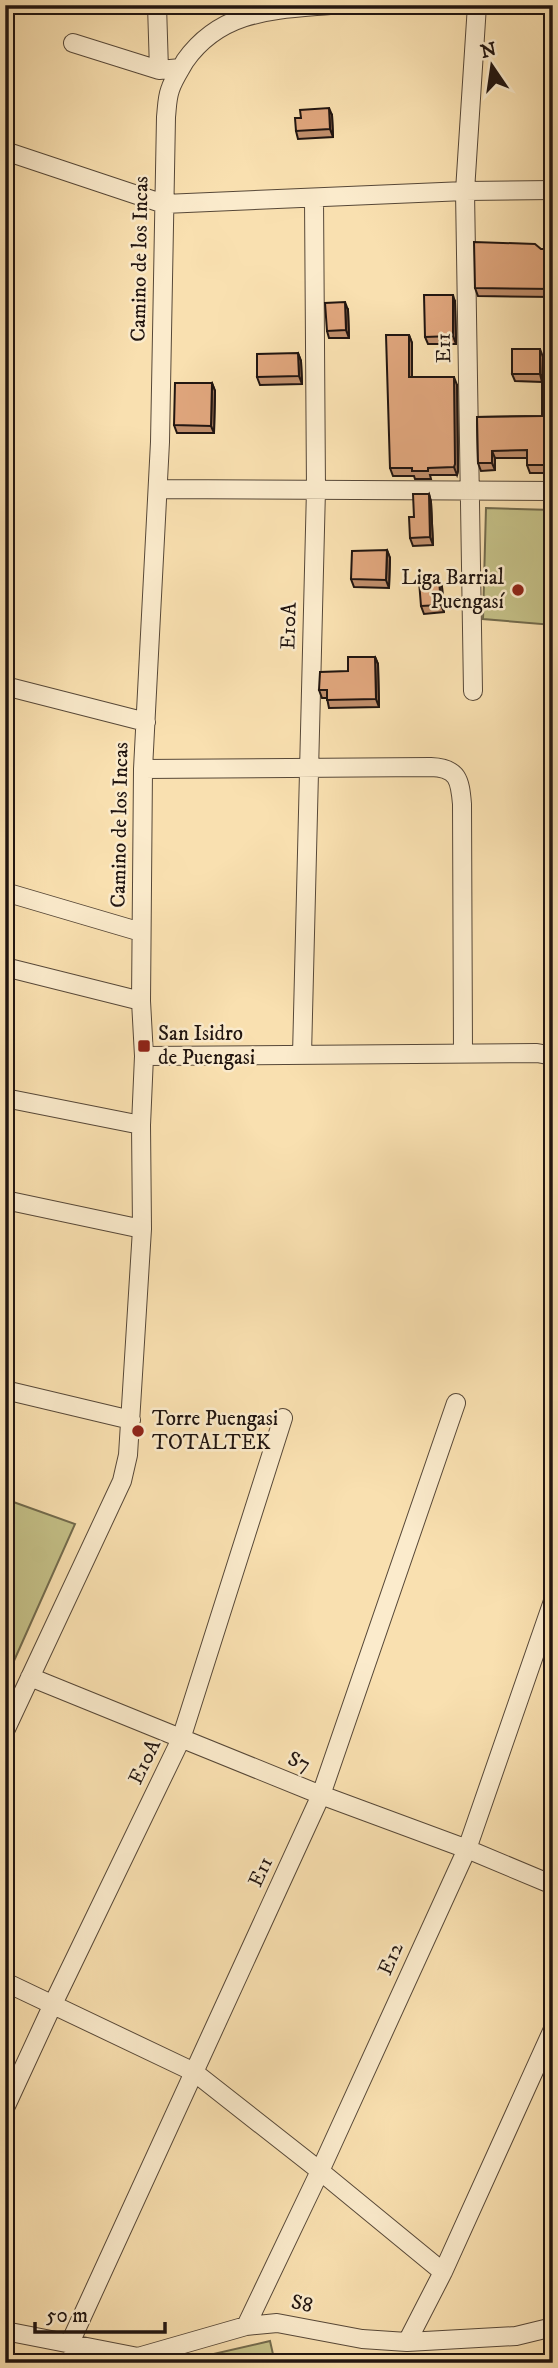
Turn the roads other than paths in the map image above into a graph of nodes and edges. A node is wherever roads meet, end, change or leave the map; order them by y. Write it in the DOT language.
graph roads {
  1 [pos="158,5"];
  2 [pos="330,5"];
  3 [pos="477,5"];
  4 [pos="73,43"];
  5 [pos="181,68"];
  6 [pos="159,70"];
  7 [pos="5,151"];
  8 [pos="553,190"];
  9 [pos="465,191"];
  10 [pos="314,199"];
  11 [pos="164,204"];
  12 [pos="158,489"];
  13 [pos="316,489"];
  14 [pos="553,491"];
  15 [pos="469,492"];
  16 [pos="5,685"];
  17 [pos="473,691"];
  18 [pos="146,722"];
  19 [pos="308,768"];
  20 [pos="143,769"];
  21 [pos="5,892"];
  22 [pos="141,932"];
  23 [pos="5,967"];
  24 [pos="141,1001"];
  25 [pos="463,1053"];
  26 [pos="302,1055"];
  27 [pos="145,1056"];
  28 [pos="553,1056"];
  29 [pos="5,1098"];
  30 [pos="141,1125"];
  31 [pos="5,1200"];
  32 [pos="142,1229"];
  33 [pos="5,1390"];
  34 [pos="456,1403"];
  35 [pos="284,1418"];
  36 [pos="131,1420"];
  37 [pos="553,1601"];
  38 [pos="30,1677"];
  39 [pos="5,1731"];
  40 [pos="181,1739"];
  41 [pos="321,1795"];
  42 [pos="467,1849"];
  43 [pos="553,1885"];
  44 [pos="5,1982"];
  45 [pos="52,2004"];
  46 [pos="553,2029"];
  47 [pos="194,2072"];
  48 [pos="5,2108"];
  49 [pos="320,2171"];
  50 [pos="443,2272"];
  51 [pos="246,2326"];
  52 [pos="553,2327"];
  53 [pos="5,2331"];
  54 [pos="407,2342"];
  55 [pos="69,2345"];
  56 [pos="136,2360"];
  1 -- 6 [label="street"];
  2 -- 5 [label="street, Camino de los Incas"];
  3 -- 9 [label="street, E11"];
  4 -- 6 [label="street"];
  5 -- 6 [label="street"];
  5 -- 11 [label="street, Camino de los Incas"];
  7 -- 11 [label="street"];
  8 -- 9 [label="street"];
  9 -- 10 [label="street"];
  9 -- 15 [label="street, E11"];
  10 -- 11 [label="street"];
  10 -- 13 [label="street, E10A"];
  11 -- 12 [label="street, Camino de los Incas"];
  12 -- 13 [label="street"];
  12 -- 18 [label="street, Camino de los Incas"];
  13 -- 15 [label="street"];
  13 -- 19 [label="street, E10A"];
  14 -- 15 [label="street"];
  15 -- 17 [label="street, E11"];
  16 -- 18 [label="street"];
  18 -- 20 [label="street, Camino de los Incas"];
  19 -- 20 [label="street"];
  19 -- 25 [label="street"];
  19 -- 26 [label="street, E10A"];
  20 -- 22 [label="street, Camino de los Incas"];
  21 -- 22 [label="street"];
  22 -- 24 [label="street, Camino de los Incas"];
  23 -- 24 [label="street"];
  24 -- 27 [label="street, Camino de los Incas"];
  25 -- 26 [label="street"];
  25 -- 28 [label="street"];
  26 -- 27 [label="street"];
  27 -- 30 [label="street, Camino de los Incas"];
  29 -- 30 [label="street"];
  30 -- 32 [label="street, Camino de los Incas"];
  31 -- 32 [label="street"];
  32 -- 36 [label="street, Camino de los Incas"];
  33 -- 36 [label="street"];
  34 -- 41 [label="street, E11"];
  35 -- 40 [label="street, E10A"];
  36 -- 38 [label="street, Camino de los Incas"];
  37 -- 42 [label="street, E12"];
  38 -- 39 [label="street, Camino de los Incas"];
  38 -- 40 [label="street, S7"];
  40 -- 41 [label="street, S7"];
  40 -- 45 [label="street, E10A"];
  41 -- 42 [label="street, S7"];
  41 -- 47 [label="street, E11"];
  42 -- 43 [label="street, S7"];
  42 -- 49 [label="street, E12"];
  44 -- 45 [label="street"];
  45 -- 47 [label="street"];
  45 -- 48 [label="street, E10A"];
  46 -- 50 [label="street"];
  47 -- 49 [label="street"];
  47 -- 55 [label="street, E11"];
  49 -- 50 [label="street"];
  49 -- 51 [label="street, E12"];
  50 -- 54 [label="street"];
  51 -- 54 [label="street, S8"];
  51 -- 56 [label="street, S8"];
  52 -- 54 [label="street, S8"];
  53 -- 55 [label="street, S8"];
  55 -- 56 [label="street, S8"];
}
